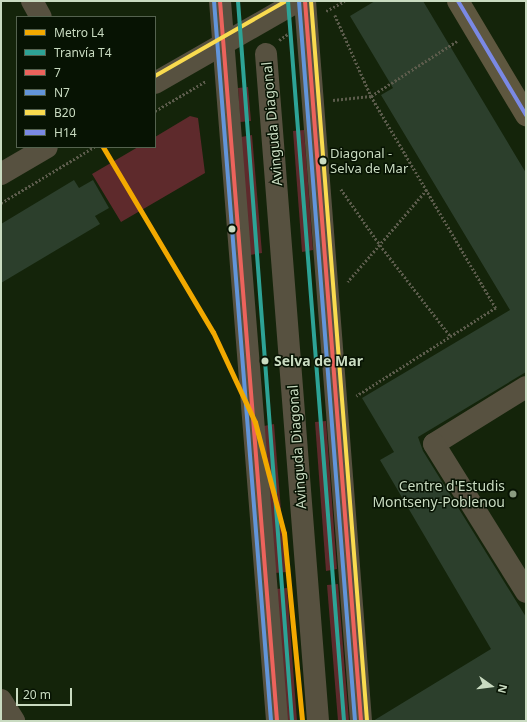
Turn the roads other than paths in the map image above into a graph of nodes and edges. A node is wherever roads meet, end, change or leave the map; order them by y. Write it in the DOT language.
graph roads {
  1 [pos="32,1"];
  2 [pos="220,1"];
  3 [pos="298,1"];
  4 [pos="305,1"];
  5 [pos="458,1"];
  6 [pos="40,16"];
  7 [pos="223,42"];
  8 [pos="266,54"];
  9 [pos="156,82"];
  10 [pos="526,115"];
  11 [pos="45,148"];
  12 [pos="1,174"];
  13 [pos="526,387"];
  14 [pos="526,592"];
  15 [pos="1,700"];
  16 [pos="14,721"];
  17 [pos="277,721"];
  18 [pos="318,721"];
  19 [pos="360,721"];
  1 -- 6 [label="street"];
  2 -- 7 [label="street"];
  3 -- 7 [label="street"];
  4 -- 19 [label="street"];
  5 -- 10 [label="main road"];
  7 -- 9 [label="street"];
  7 -- 17 [label="street"];
  8 -- 18 [label="street, Avinguda Diagonal"];
  11 -- 12 [label="street"];
  13 -- 14 [label="street"];
  15 -- 16 [label="street"];
}
